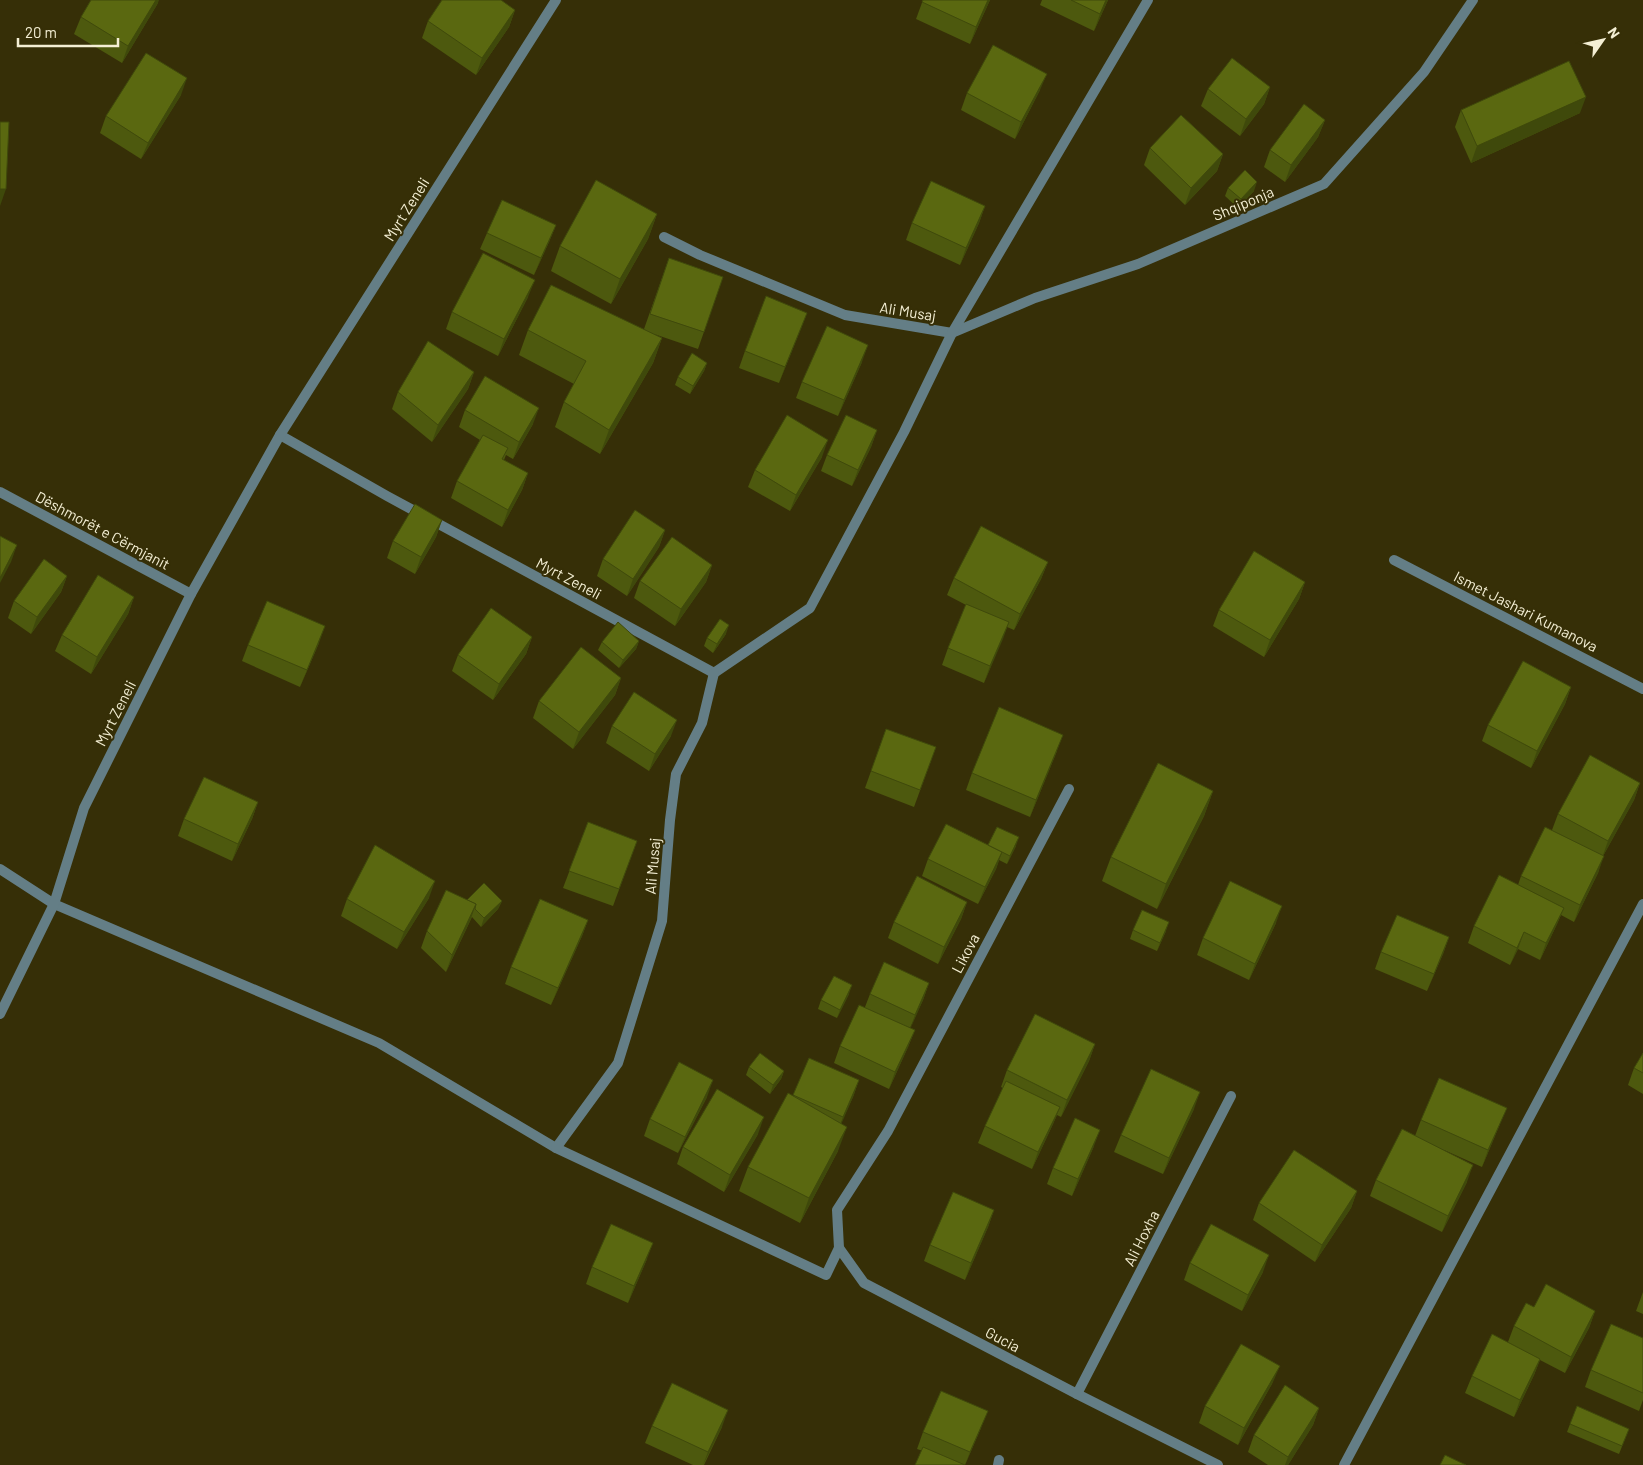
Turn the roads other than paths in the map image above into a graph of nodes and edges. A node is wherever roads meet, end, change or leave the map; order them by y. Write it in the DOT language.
graph roads {
  1 [pos="556,0"];
  2 [pos="1148,0"];
  3 [pos="1474,0"];
  4 [pos="664,237"];
  5 [pos="952,333"];
  6 [pos="280,435"];
  7 [pos="0,492"];
  8 [pos="1394,560"];
  9 [pos="191,594"];
  10 [pos="714,673"];
  11 [pos="1643,689"];
  12 [pos="1069,789"];
  13 [pos="0,869"];
  14 [pos="54,904"];
  15 [pos="1643,904"];
  16 [pos="0,1014"];
  17 [pos="1231,1096"];
  18 [pos="556,1148"];
  19 [pos="839,1248"];
  20 [pos="1077,1394"];
  21 [pos="1218,1465"];
  22 [pos="1344,1465"];
  1 -- 6 [label="street, Myrt Zeneli"];
  2 -- 5 [label="street"];
  3 -- 5 [label="street, Shqiponja"];
  4 -- 5 [label="street, Ali Musaj"];
  5 -- 10 [label="street, Ali Musaj"];
  6 -- 9 [label="street, Myrt Zeneli"];
  6 -- 10 [label="street, Myrt Zeneli"];
  7 -- 9 [label="street, Dëshmorët e Cërmjanit"];
  8 -- 11 [label="street, Ismet Jashari Kumanova"];
  9 -- 14 [label="street, Myrt Zeneli"];
  10 -- 18 [label="street, Ali Musaj"];
  12 -- 19 [label="street, Likova"];
  13 -- 14 [label="street"];
  14 -- 16 [label="street, Myrt Zeneli"];
  14 -- 18 [label="street"];
  15 -- 22 [label="street"];
  17 -- 20 [label="street, Ali Hoxha"];
  18 -- 19 [label="street"];
  19 -- 20 [label="street, Gucia"];
  20 -- 21 [label="street, Gucia"];
}
